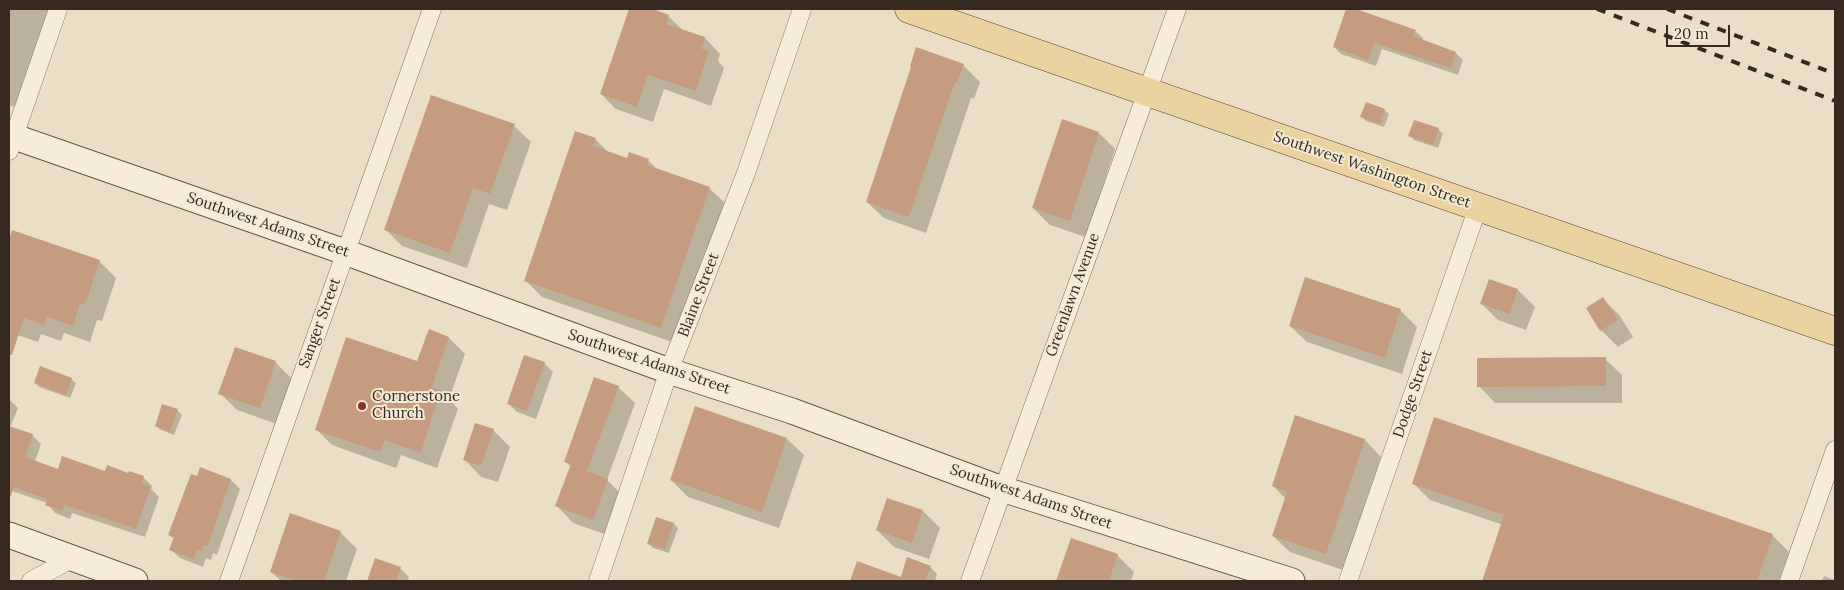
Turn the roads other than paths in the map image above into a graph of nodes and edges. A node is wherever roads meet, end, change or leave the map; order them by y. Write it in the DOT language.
graph roads {
  1 [pos="58,9"];
  2 [pos="432,9"];
  3 [pos="802,9"];
  4 [pos="909,9"];
  5 [pos="1177,9"];
  6 [pos="1146,91"];
  7 [pos="10,141"];
  8 [pos="1478,207"];
  9 [pos="345,252"];
  10 [pos="1835,331"];
  11 [pos="669,371"];
  12 [pos="1835,450"];
  13 [pos="1002,489"];
  14 [pos="9,535"];
  15 [pos="73,558"];
  16 [pos="31,581"];
  17 [pos="135,581"];
  18 [pos="229,581"];
  19 [pos="598,581"];
  20 [pos="970,581"];
  21 [pos="1292,581"];
  22 [pos="1348,581"];
  23 [pos="1789,581"];
  1 -- 7 [label="street"];
  2 -- 9 [label="street, Sanger Street"];
  3 -- 11 [label="street, Blaine Street"];
  4 -- 6 [label="main road, Southwest Washington Street"];
  5 -- 6 [label="street, Greenlawn Avenue"];
  6 -- 8 [label="main road, Southwest Washington Street"];
  6 -- 13 [label="street, Greenlawn Avenue"];
  7 -- 9 [label="main road, Southwest Adams Street"];
  8 -- 10 [label="main road, Southwest Washington Street"];
  8 -- 22 [label="street, Dodge Street"];
  9 -- 11 [label="main road, Southwest Adams Street"];
  9 -- 18 [label="street, Sanger Street"];
  11 -- 13 [label="main road, Southwest Adams Street"];
  11 -- 19 [label="street, Blaine Street"];
  12 -- 23 [label="street"];
  13 -- 20 [label="street, Greenlawn Avenue"];
  13 -- 21 [label="main road, Southwest Adams Street"];
  14 -- 15 [label="main road"];
  15 -- 16 [label="street"];
  15 -- 17 [label="main road"];
}
